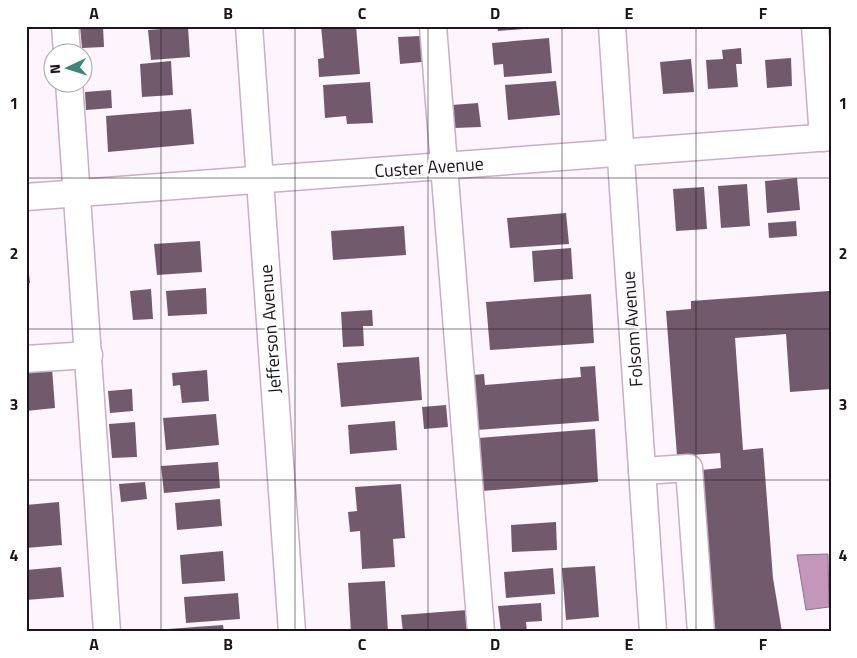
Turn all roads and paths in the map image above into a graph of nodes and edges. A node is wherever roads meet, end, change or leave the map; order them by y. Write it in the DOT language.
graph roads {
  1 [pos="65,26"];
  2 [pos="249,26"];
  3 [pos="433,26"];
  4 [pos="612,26"];
  5 [pos="815,26"];
  6 [pos="66,42"];
  7 [pos="70,92"];
  8 [pos="827,138"];
  9 [pos="620,153"];
  10 [pos="443,166"];
  11 [pos="259,180"];
  12 [pos="78,193"];
  13 [pos="26,197"];
  14 [pos="88,355"];
  15 [pos="26,359"];
  16 [pos="642,471"];
  17 [pos="107,632"];
  18 [pos="292,632"];
  19 [pos="481,632"];
  20 [pos="653,632"];
  21 [pos="701,632"];
  1 -- 6 [label="street"];
  2 -- 11 [label="street, Jefferson Avenue"];
  3 -- 10 [label="street"];
  4 -- 9 [label="street, Folsom Avenue"];
  5 -- 8 [label="street"];
  7 -- 12 [label="street"];
  8 -- 9 [label="street, Custer Avenue"];
  9 -- 10 [label="street, Custer Avenue"];
  9 -- 16 [label="street, Folsom Avenue"];
  10 -- 11 [label="street, Custer Avenue"];
  10 -- 19 [label="street"];
  11 -- 12 [label="street, Custer Avenue"];
  11 -- 18 [label="street, Jefferson Avenue"];
  12 -- 13 [label="street, Custer Avenue"];
  12 -- 14 [label="street"];
  14 -- 15 [label="street"];
  14 -- 17 [label="street"];
  16 -- 20 [label="street, Folsom Avenue"];
  16 -- 21 [label="street"];
}
